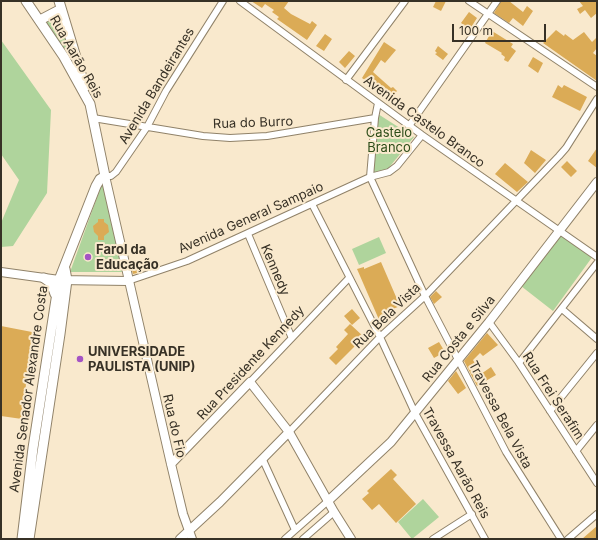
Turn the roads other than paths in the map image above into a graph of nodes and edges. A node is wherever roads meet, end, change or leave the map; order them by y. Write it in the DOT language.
graph roads {
  1 [pos="26,1"];
  2 [pos="223,1"];
  3 [pos="240,1"];
  4 [pos="405,1"];
  5 [pos="469,1"];
  6 [pos="497,1"];
  7 [pos="60,5"];
  8 [pos="488,15"];
  9 [pos="40,20"];
  10 [pos="346,80"];
  11 [pos="597,87"];
  12 [pos="597,99"];
  13 [pos="378,103"];
  14 [pos="90,104"];
  15 [pos="93,118"];
  16 [pos="375,118"];
  17 [pos="409,126"];
  18 [pos="147,127"];
  19 [pos="422,135"];
  20 [pos="105,176"];
  21 [pos="370,177"];
  22 [pos="597,182"];
  23 [pos="516,201"];
  24 [pos="312,204"];
  25 [pos="558,230"];
  26 [pos="248,234"];
  27 [pos="597,257"];
  28 [pos="597,263"];
  29 [pos="1,272"];
  30 [pos="44,278"];
  31 [pos="348,278"];
  32 [pos="63,280"];
  33 [pos="128,281"];
  34 [pos="425,296"];
  35 [pos="56,299"];
  36 [pos="562,309"];
  37 [pos="489,322"];
  38 [pos="291,336"];
  39 [pos="380,337"];
  40 [pos="597,339"];
  41 [pos="597,353"];
  42 [pos="458,359"];
  43 [pos="519,363"];
  44 [pos="250,382"];
  45 [pos="550,411"];
  46 [pos="415,413"];
  47 [pos="597,425"];
  48 [pos="289,432"];
  49 [pos="40,436"];
  50 [pos="38,449"];
  51 [pos="576,451"];
  52 [pos="263,460"];
  53 [pos="171,464"];
  54 [pos="597,484"];
  55 [pos="328,501"];
  56 [pos="334,512"];
  57 [pos="472,514"];
  58 [pos="597,514"];
  59 [pos="189,529"];
  60 [pos="295,530"];
  61 [pos="22,539"];
  62 [pos="29,539"];
  63 [pos="180,539"];
  64 [pos="192,539"];
  65 [pos="284,539"];
  66 [pos="303,539"];
  67 [pos="351,539"];
  68 [pos="433,539"];
  69 [pos="485,539"];
  70 [pos="561,539"];
  71 [pos="568,539"];
  1 -- 9 [label="main road, Rua Aarão Reis"];
  2 -- 18 [label="street, Avenida Bandeirantes"];
  3 -- 10 [label="street, Avenida Castelo Branco"];
  4 -- 10 [label="street"];
  5 -- 8 [label="street"];
  6 -- 8 [label="street"];
  7 -- 9 [label="main road"];
  7 -- 14 [label="main road"];
  8 -- 11 [label="street"];
  8 -- 17 [label="street"];
  9 -- 14 [label="main road, Rua Aarão Reis"];
  10 -- 13 [label="street, Avenida Castelo Branco"];
  12 -- 23 [label="street, Rua Bela Vista"];
  13 -- 16 [label="street"];
  13 -- 17 [label="street, Avenida Castelo Branco"];
  14 -- 15 [label="main road, Rua Aarão Reis"];
  15 -- 18 [label="street, Rua do Burro"];
  15 -- 20 [label="main road, Rua Aarão Reis"];
  16 -- 18 [label="street, Rua do Burro"];
  16 -- 21 [label="street, Travessa Bela Vista"];
  17 -- 19 [label="street, Avenida Castelo Branco"];
  18 -- 20 [label="street, Avenida Bandeirantes"];
  19 -- 21 [label="street, Avenida General Sampaio"];
  19 -- 23 [label="street, Avenida Castelo Branco"];
  20 -- 32 [label="main road, Avenida Senador Alexandre Costa"];
  20 -- 33 [label="street, Rua do Fio"];
  21 -- 24 [label="street, Avenida General Sampaio"];
  21 -- 34 [label="street, Travessa Bela Vista"];
  22 -- 25 [label="street, Rua Costa e Silva"];
  23 -- 25 [label="street, Avenida Castelo Branco"];
  23 -- 34 [label="street, Rua Bela Vista"];
  24 -- 26 [label="street, Avenida General Sampaio"];
  24 -- 31 [label="street, Travessa Aarão Reis"];
  25 -- 27 [label="street, Avenida Castelo Branco"];
  25 -- 37 [label="street, Rua Costa e Silva"];
  26 -- 33 [label="street, Avenida General Sampaio"];
  26 -- 38 [label="street, Kennedy"];
  28 -- 36 [label="street"];
  29 -- 30 [label="street, Avenida General Sampaio"];
  30 -- 32 [label="street, Avenida General Sampaio"];
  30 -- 35 [label="main road"];
  31 -- 38 [label="street, Rua Presidente Kennedy"];
  31 -- 39 [label="street, Travessa Aarão Reis"];
  32 -- 33 [label="street, Avenida General Sampaio"];
  32 -- 35 [label="main road, Avenida Senador Alexandre Costa"];
  32 -- 49 [label="main road, Avenida Senador Alexandre Costa"];
  33 -- 53 [label="street, Rua do Fio"];
  34 -- 39 [label="street, Rua Bela Vista"];
  34 -- 42 [label="street, Travessa Bela Vista"];
  35 -- 49 [label="main road, Avenida Senador Alexandre Costa"];
  36 -- 40 [label="street"];
  36 -- 43 [label="street"];
  37 -- 42 [label="street, Rua Costa e Silva"];
  37 -- 43 [label="street, Rua Frei Serafim"];
  38 -- 44 [label="street, Rua Presidente Kennedy"];
  39 -- 46 [label="street, Travessa Aarão Reis"];
  39 -- 48 [label="street, Rua Bela Vista"];
  41 -- 45 [label="street"];
  42 -- 46 [label="street, Rua Costa e Silva"];
  42 -- 70 [label="street, Travessa Bela Vista"];
  43 -- 45 [label="street, Rua Frei Serafim"];
  44 -- 48 [label="street"];
  44 -- 53 [label="street, Rua Presidente Kennedy"];
  45 -- 51 [label="street, Rua Frei Serafim"];
  46 -- 55 [label="street, Rua Costa e Silva"];
  46 -- 57 [label="street, Travessa Aarão Reis"];
  47 -- 51 [label="street"];
  48 -- 52 [label="street, Rua Bela Vista"];
  48 -- 55 [label="street"];
  49 -- 50 [label="main road, Avenida Senador Alexandre Costa"];
  50 -- 61 [label="main road, Avenida Senador Alexandre Costa"];
  50 -- 62 [label="main road, Avenida Senador Alexandre Costa"];
  51 -- 54 [label="street, Rua Frei Serafim"];
  52 -- 59 [label="street, Rua Bela Vista"];
  52 -- 60 [label="street"];
  53 -- 59 [label="street, Rua do Fio"];
  55 -- 56 [label="street"];
  55 -- 60 [label="street"];
  56 -- 66 [label="street"];
  56 -- 67 [label="street"];
  57 -- 68 [label="street"];
  57 -- 69 [label="street, Travessa Aarão Reis"];
  58 -- 71 [label="street"];
  59 -- 63 [label="street, Rua Bela Vista"];
  59 -- 64 [label="street, Rua do Fio"];
  60 -- 65 [label="street"];
}
